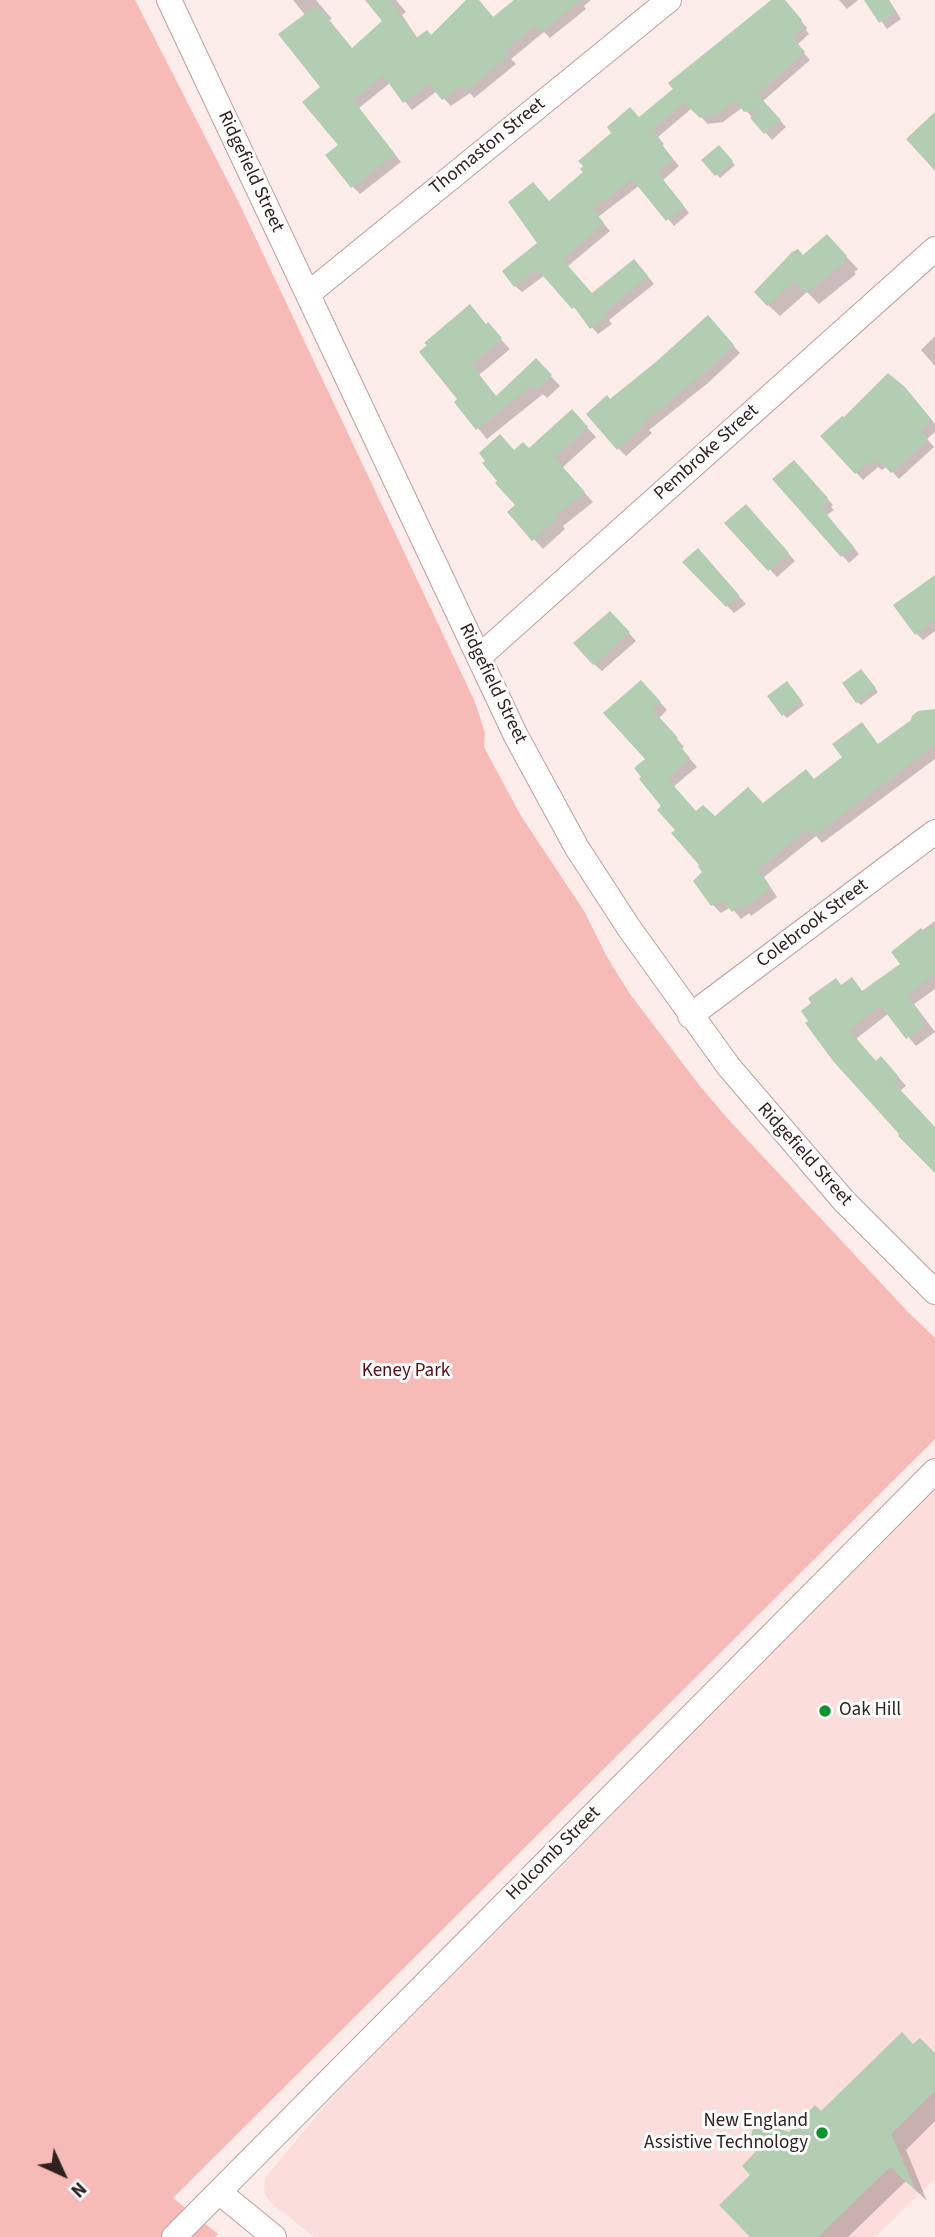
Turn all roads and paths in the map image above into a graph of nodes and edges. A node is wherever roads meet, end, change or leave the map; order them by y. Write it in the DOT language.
graph roads {
  1 [pos="169,0"];
  2 [pos="669,0"];
  3 [pos="935,249"];
  4 [pos="308,294"];
  5 [pos="479,657"];
  6 [pos="935,832"];
  7 [pos="690,1016"];
  8 [pos="935,1292"];
  9 [pos="935,1471"];
  10 [pos="219,2192"];
  11 [pos="174,2237"];
  12 [pos="274,2237"];
  1 -- 4 [label="street, Ridgefield Street"];
  2 -- 4 [label="street, Thomaston Street"];
  3 -- 5 [label="street, Pembroke Street"];
  4 -- 5 [label="street, Ridgefield Street"];
  5 -- 7 [label="street, Ridgefield Street"];
  6 -- 7 [label="street, Colebrook Street"];
  7 -- 8 [label="street, Ridgefield Street"];
  9 -- 10 [label="street, Holcomb Street"];
  10 -- 11 [label="street, Holcomb Street"];
  10 -- 12 [label="street"];
}
